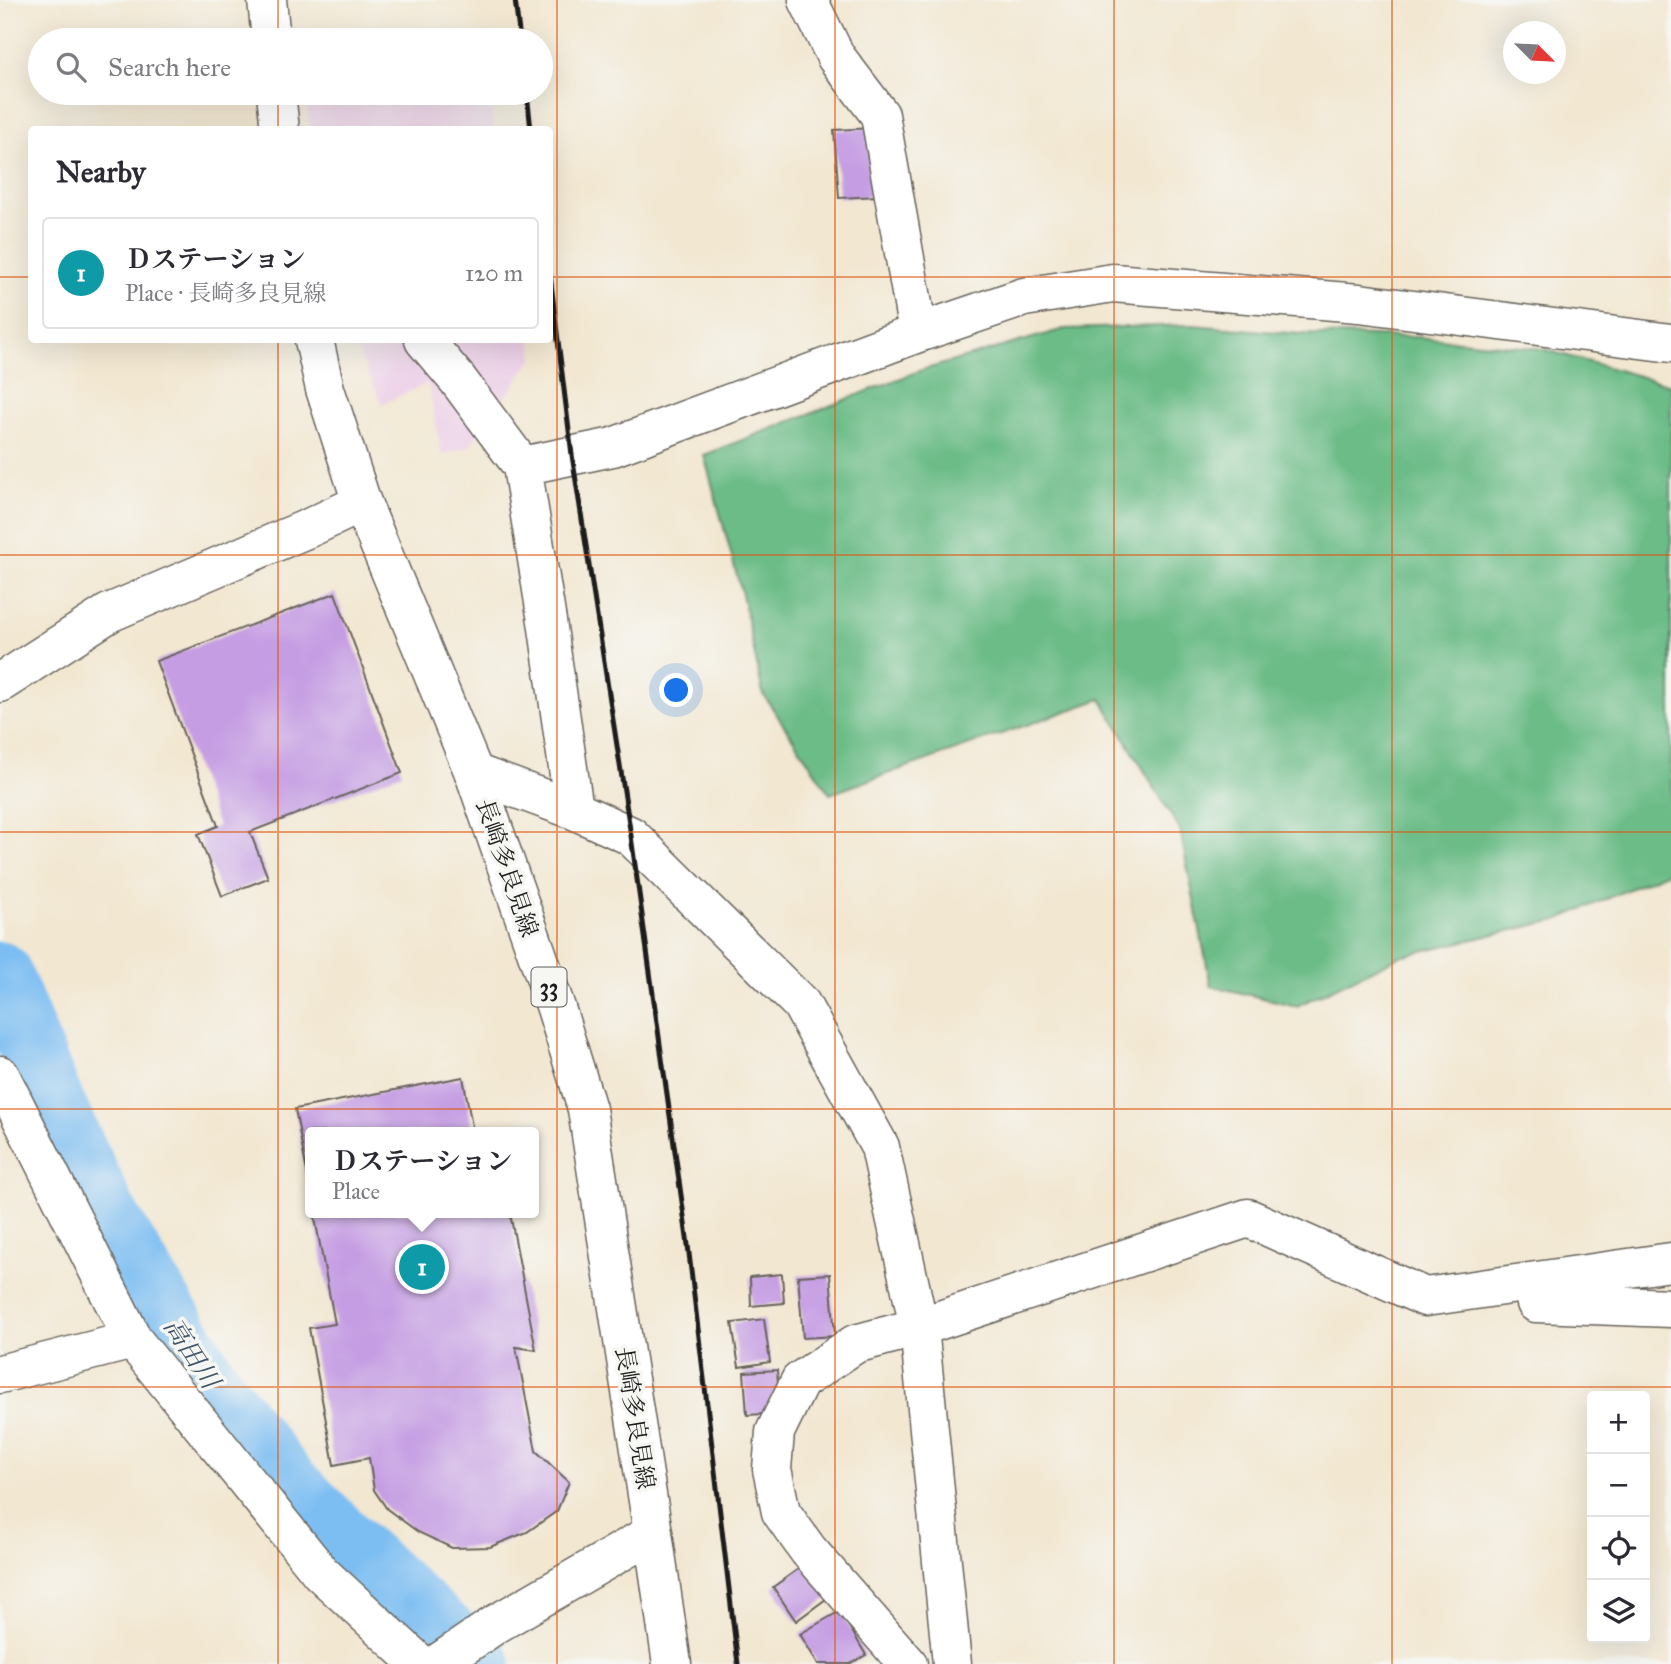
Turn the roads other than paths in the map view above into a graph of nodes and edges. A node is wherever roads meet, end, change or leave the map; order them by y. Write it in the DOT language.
graph roads {
  1 [pos="267,0"];
  2 [pos="808,0"];
  3 [pos="270,28"];
  4 [pos="277,105"];
  5 [pos="280,126"];
  6 [pos="918,333"];
  7 [pos="315,343"];
  8 [pos="427,343"];
  9 [pos="1671,343"];
  10 [pos="522,466"];
  11 [pos="362,503"];
  12 [pos="0,683"];
  13 [pos="474,773"];
  14 [pos="574,810"];
  15 [pos="0,1075"];
  16 [pos="1671,1262"];
  17 [pos="1531,1282"];
  18 [pos="1671,1308"];
  19 [pos="919,1327"];
  20 [pos="133,1340"];
  21 [pos="0,1374"];
  22 [pos="653,1533"];
  23 [pos="420,1664"];
  24 [pos="437,1664"];
  25 [pos="672,1664"];
  26 [pos="908,1664"];
  27 [pos="952,1664"];
  1 -- 3 [label="street"];
  2 -- 6 [label="street"];
  4 -- 5 [label="street"];
  6 -- 9 [label="street"];
  6 -- 10 [label="street"];
  7 -- 11 [label="street, 長崎多良見線 / 33"];
  8 -- 10 [label="street"];
  10 -- 14 [label="street"];
  11 -- 12 [label="street"];
  11 -- 13 [label="street, 長崎多良見線 / 33"];
  13 -- 14 [label="street"];
  13 -- 22 [label="street, 長崎多良見線 / 33"];
  14 -- 19 [label="street"];
  15 -- 20 [label="street"];
  16 -- 17 [label="street"];
  17 -- 18 [label="street"];
  17 -- 19 [label="street"];
  19 -- 26 [label="street"];
  19 -- 27 [label="street"];
  20 -- 21 [label="street"];
  20 -- 23 [label="street"];
  22 -- 24 [label="street"];
  22 -- 25 [label="street, 長崎多良見線 / 33"];
}
